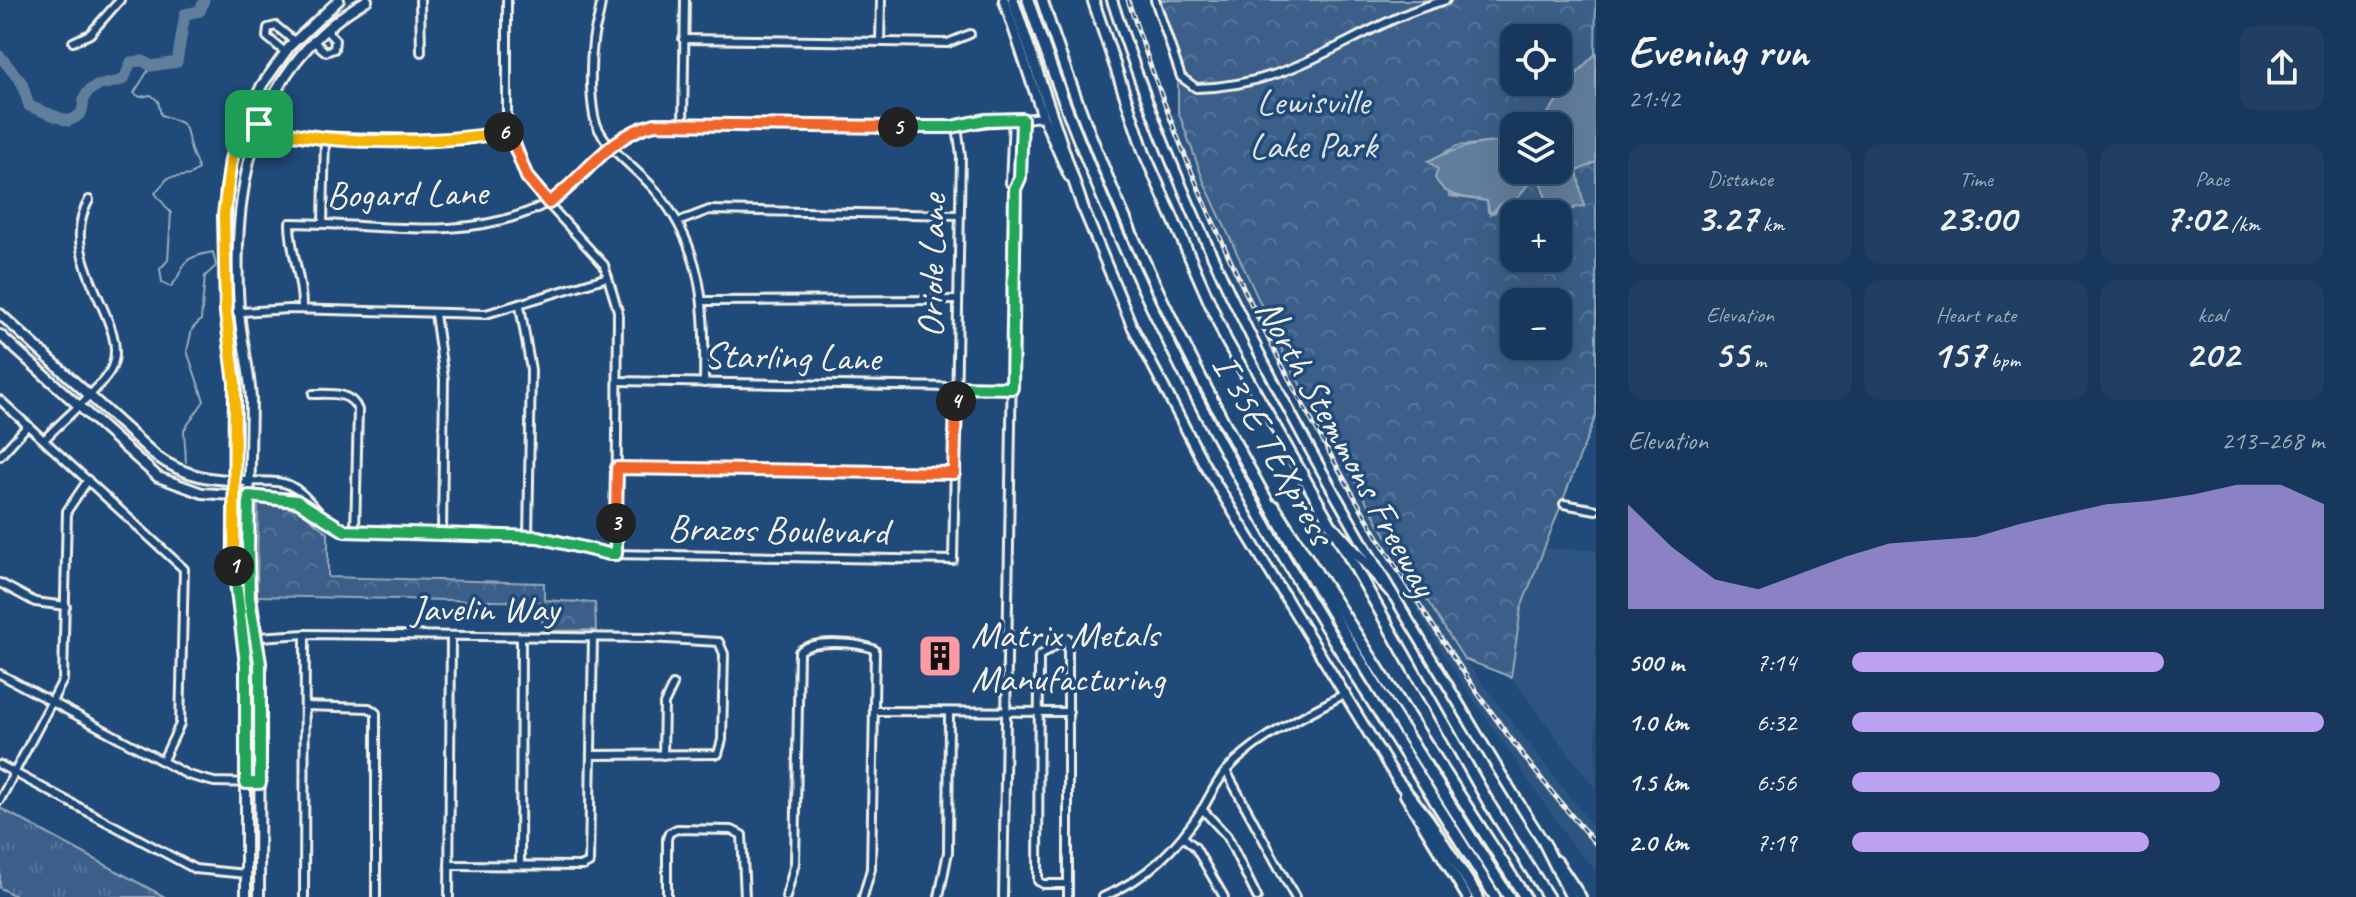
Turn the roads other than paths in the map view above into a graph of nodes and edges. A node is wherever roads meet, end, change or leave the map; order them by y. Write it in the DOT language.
graph roads {
  1 [pos="120,0"];
  2 [pos="339,0"];
  3 [pos="420,0"];
  4 [pos="507,0"];
  5 [pos="601,0"];
  6 [pos="685,0"];
  7 [pos="881,0"];
  8 [pos="1004,0"];
  9 [pos="1013,0"];
  10 [pos="1028,0"];
  11 [pos="1093,0"];
  12 [pos="1112,0"];
  13 [pos="1155,0"];
  14 [pos="1446,0"];
  15 [pos="363,1"];
  16 [pos="1043,1"];
  17 [pos="326,30"];
  18 [pos="970,34"];
  19 [pos="683,39"];
  20 [pos="294,41"];
  21 [pos="880,41"];
  22 [pos="73,42"];
  23 [pos="314,42"];
  24 [pos="285,52"];
  25 [pos="421,52"];
  26 [pos="1043,117"];
  27 [pos="1013,119"];
  28 [pos="1022,119"];
  29 [pos="244,120"];
  30 [pos="683,123"];
  31 [pos="259,124"];
  32 [pos="957,126"];
  33 [pos="509,131"];
  34 [pos="325,137"];
  35 [pos="611,144"];
  36 [pos="1015,189"];
  37 [pos="89,200"];
  38 [pos="549,203"];
  39 [pos="1083,208"];
  40 [pos="959,215"];
  41 [pos="678,222"];
  42 [pos="323,223"];
  43 [pos="608,277"];
  44 [pos="958,300"];
  45 [pos="704,301"];
  46 [pos="520,306"];
  47 [pos="302,309"];
  48 [pos="239,312"];
  49 [pos="226,313"];
  50 [pos="0,314"];
  51 [pos="435,314"];
  52 [pos="0,335"];
  53 [pos="618,381"];
  54 [pos="704,383"];
  55 [pos="956,387"];
  56 [pos="1012,388"];
  57 [pos="313,394"];
  58 [pos="87,395"];
  59 [pos="0,400"];
  60 [pos="77,404"];
  61 [pos="28,425"];
  62 [pos="44,440"];
  63 [pos="0,456"];
  64 [pos="617,468"];
  65 [pos="1250,471"];
  66 [pos="954,473"];
  67 [pos="88,480"];
  68 [pos="235,481"];
  69 [pos="250,481"];
  70 [pos="234,495"];
  71 [pos="249,496"];
  72 [pos="1564,504"];
  73 [pos="315,510"];
  74 [pos="1596,510"];
  75 [pos="1325,520"];
  76 [pos="355,532"];
  77 [pos="442,534"];
  78 [pos="528,537"];
  79 [pos="953,551"];
  80 [pos="616,554"];
  81 [pos="0,583"];
  82 [pos="1391,592"];
  83 [pos="66,606"];
  84 [pos="305,634"];
  85 [pos="257,637"];
  86 [pos="451,637"];
  87 [pos="593,637"];
  88 [pos="243,638"];
  89 [pos="521,638"];
  90 [pos="0,674"];
  91 [pos="673,685"];
  92 [pos="1346,693"];
  93 [pos="54,703"];
  94 [pos="305,706"];
  95 [pos="874,711"];
  96 [pos="949,712"];
  97 [pos="1005,712"];
  98 [pos="1039,712"];
  99 [pos="1069,712"];
  100 [pos="592,755"];
  101 [pos="663,755"];
  102 [pos="163,760"];
  103 [pos="0,765"];
  104 [pos="1226,771"];
  105 [pos="15,773"];
  106 [pos="1397,780"];
  107 [pos="246,783"];
  108 [pos="260,783"];
  109 [pos="0,800"];
  110 [pos="1202,809"];
  111 [pos="1183,837"];
  112 [pos="1544,843"];
  113 [pos="449,865"];
  114 [pos="520,865"];
  115 [pos="246,874"];
  116 [pos="1068,884"];
  117 [pos="1123,889"];
  118 [pos="246,897"];
  119 [pos="259,897"];
  120 [pos="304,897"];
  121 [pos="376,897"];
  122 [pos="449,897"];
  123 [pos="667,897"];
  124 [pos="745,897"];
  125 [pos="786,897"];
  126 [pos="863,897"];
  127 [pos="939,897"];
  128 [pos="1003,897"];
  129 [pos="1068,897"];
  130 [pos="1103,897"];
  131 [pos="1126,897"];
  132 [pos="1224,897"];
  133 [pos="1257,897"];
  134 [pos="1295,897"];
  135 [pos="1467,897"];
  136 [pos="1478,897"];
  137 [pos="1495,897"];
  138 [pos="1509,897"];
  139 [pos="1525,897"];
  140 [pos="1548,897"];
  141 [pos="1571,897"];
  142 [pos="1581,897"];
  1 -- 22 [label="street"];
  2 -- 20 [label="main road"];
  3 -- 25 [label="street"];
  4 -- 33 [label="street"];
  5 -- 35 [label="street"];
  6 -- 19 [label="street"];
  7 -- 21 [label="street"];
  8 -- 26 [label="main road"];
  9 -- 39 [label="highway"];
  10 -- 137 [label="highway"];
  11 -- 75 [label="highway, North Stemmons Freeway"];
  12 -- 82 [label="main road, North Stemmons Freeway"];
  13 -- 14 [label="street"];
  15 -- 17 [label="main road"];
  16 -- 65 [label="highway, I 35E TEXpress"];
  17 -- 23 [label="main road"];
  17 -- 23 [label="street"];
  18 -- 21 [label="street"];
  19 -- 21 [label="street"];
  19 -- 30 [label="street"];
  20 -- 24 [label="main road"];
  20 -- 24 [label="street"];
  23 -- 31 [label="main road"];
  24 -- 29 [label="main road"];
  26 -- 28 [label="street, Bogard Lane"];
  26 -- 39 [label="main road"];
  27 -- 28 [label="street, Bogard Lane"];
  27 -- 32 [label="street, Bogard Lane"];
  27 -- 36 [label="street"];
  28 -- 36 [label="street"];
  29 -- 31 [label="street"];
  29 -- 49 [label="main road"];
  30 -- 32 [label="street, Bogard Lane"];
  30 -- 35 [label="street, Bogard Lane"];
  31 -- 34 [label="street"];
  31 -- 48 [label="main road"];
  32 -- 40 [label="street, Oriole Lane"];
  33 -- 34 [label="street"];
  33 -- 38 [label="street"];
  34 -- 42 [label="street"];
  35 -- 38 [label="street, Bogard Lane"];
  35 -- 41 [label="street"];
  36 -- 56 [label="street"];
  37 -- 58 [label="street"];
  38 -- 42 [label="street, Bogard Lane"];
  38 -- 43 [label="street"];
  39 -- 92 [label="main road"];
  40 -- 41 [label="street"];
  40 -- 44 [label="street, Oriole Lane"];
  41 -- 45 [label="street"];
  42 -- 47 [label="street, Bogard Lane"];
  43 -- 46 [label="street"];
  43 -- 53 [label="street"];
  44 -- 45 [label="street"];
  44 -- 55 [label="street, Oriole Lane"];
  45 -- 54 [label="street"];
  46 -- 51 [label="street"];
  46 -- 78 [label="street"];
  47 -- 48 [label="street"];
  47 -- 51 [label="street"];
  48 -- 49 [label="street"];
  48 -- 69 [label="main road"];
  49 -- 68 [label="main road"];
  50 -- 58 [label="main road, Brazos Boulevard"];
  51 -- 77 [label="street"];
  52 -- 60 [label="main road, Brazos Boulevard"];
  53 -- 54 [label="street, Starling Lane"];
  53 -- 64 [label="street"];
  54 -- 55 [label="street, Starling Lane"];
  55 -- 56 [label="street, Starling Lane"];
  55 -- 66 [label="street, Oriole Lane"];
  56 -- 97 [label="street"];
  57 -- 76 [label="street"];
  58 -- 60 [label="street"];
  58 -- 68 [label="main road, Brazos Boulevard"];
  59 -- 61 [label="street"];
  60 -- 62 [label="street"];
  60 -- 70 [label="main road, Brazos Boulevard"];
  61 -- 62 [label="street"];
  61 -- 63 [label="street"];
  62 -- 67 [label="street"];
  64 -- 66 [label="street"];
  64 -- 80 [label="street"];
  65 -- 138 [label="highway, I 35E TEXpress"];
  65 -- 139 [label="highway"];
  66 -- 79 [label="street, Oriole Lane"];
  67 -- 83 [label="street"];
  67 -- 102 [label="street"];
  68 -- 69 [label="main road, Brazos Boulevard"];
  68 -- 70 [label="main road"];
  69 -- 71 [label="main road"];
  69 -- 73 [label="street, Brazos Boulevard"];
  70 -- 71 [label="main road, Brazos Boulevard"];
  70 -- 88 [label="main road"];
  71 -- 73 [label="street, Brazos Boulevard"];
  71 -- 85 [label="main road"];
  72 -- 74 [label="street"];
  73 -- 76 [label="street, Brazos Boulevard"];
  75 -- 82 [label="highway"];
  75 -- 140 [label="highway, North Stemmons Freeway"];
  76 -- 77 [label="street, Brazos Boulevard"];
  77 -- 78 [label="street, Brazos Boulevard"];
  78 -- 80 [label="street, Brazos Boulevard"];
  79 -- 80 [label="street, Brazos Boulevard"];
  81 -- 83 [label="street"];
  82 -- 112 [label="main road, North Stemmons Freeway"];
  83 -- 93 [label="street"];
  84 -- 85 [label="street, Javelin Way"];
  84 -- 86 [label="street, Javelin Way"];
  84 -- 94 [label="street"];
  85 -- 88 [label="street, Javelin Way"];
  85 -- 108 [label="main road"];
  86 -- 89 [label="street, Javelin Way"];
  86 -- 113 [label="street"];
  87 -- 89 [label="street, Javelin Way"];
  87 -- 100 [label="street"];
  87 -- 101 [label="street, Javelin Way"];
  88 -- 107 [label="main road"];
  89 -- 114 [label="street"];
  90 -- 93 [label="street"];
  91 -- 101 [label="street"];
  92 -- 104 [label="street"];
  92 -- 106 [label="main road"];
  93 -- 102 [label="street"];
  93 -- 105 [label="street"];
  94 -- 120 [label="street"];
  94 -- 121 [label="street"];
  95 -- 96 [label="street"];
  95 -- 125 [label="street"];
  95 -- 126 [label="street"];
  96 -- 97 [label="street"];
  96 -- 127 [label="street"];
  97 -- 98 [label="street"];
  97 -- 128 [label="street"];
  98 -- 99 [label="street"];
  98 -- 99 [label="street"];
  98 -- 116 [label="street"];
  99 -- 116 [label="street"];
  100 -- 101 [label="street"];
  100 -- 114 [label="street"];
  102 -- 107 [label="street"];
  103 -- 105 [label="street"];
  104 -- 110 [label="street"];
  104 -- 134 [label="street"];
  105 -- 109 [label="street"];
  105 -- 115 [label="street"];
  106 -- 135 [label="main road"];
  106 -- 136 [label="highway"];
  107 -- 108 [label="street"];
  107 -- 115 [label="main road"];
  108 -- 119 [label="main road"];
  110 -- 111 [label="street"];
  110 -- 133 [label="street"];
  111 -- 117 [label="street"];
  111 -- 132 [label="street"];
  112 -- 141 [label="highway"];
  112 -- 142 [label="main road, North Stemmons Freeway"];
  113 -- 114 [label="street"];
  113 -- 122 [label="street"];
  115 -- 118 [label="main road"];
  116 -- 129 [label="street"];
  117 -- 130 [label="street"];
  117 -- 131 [label="street"];
  123 -- 124 [label="street"];
}
